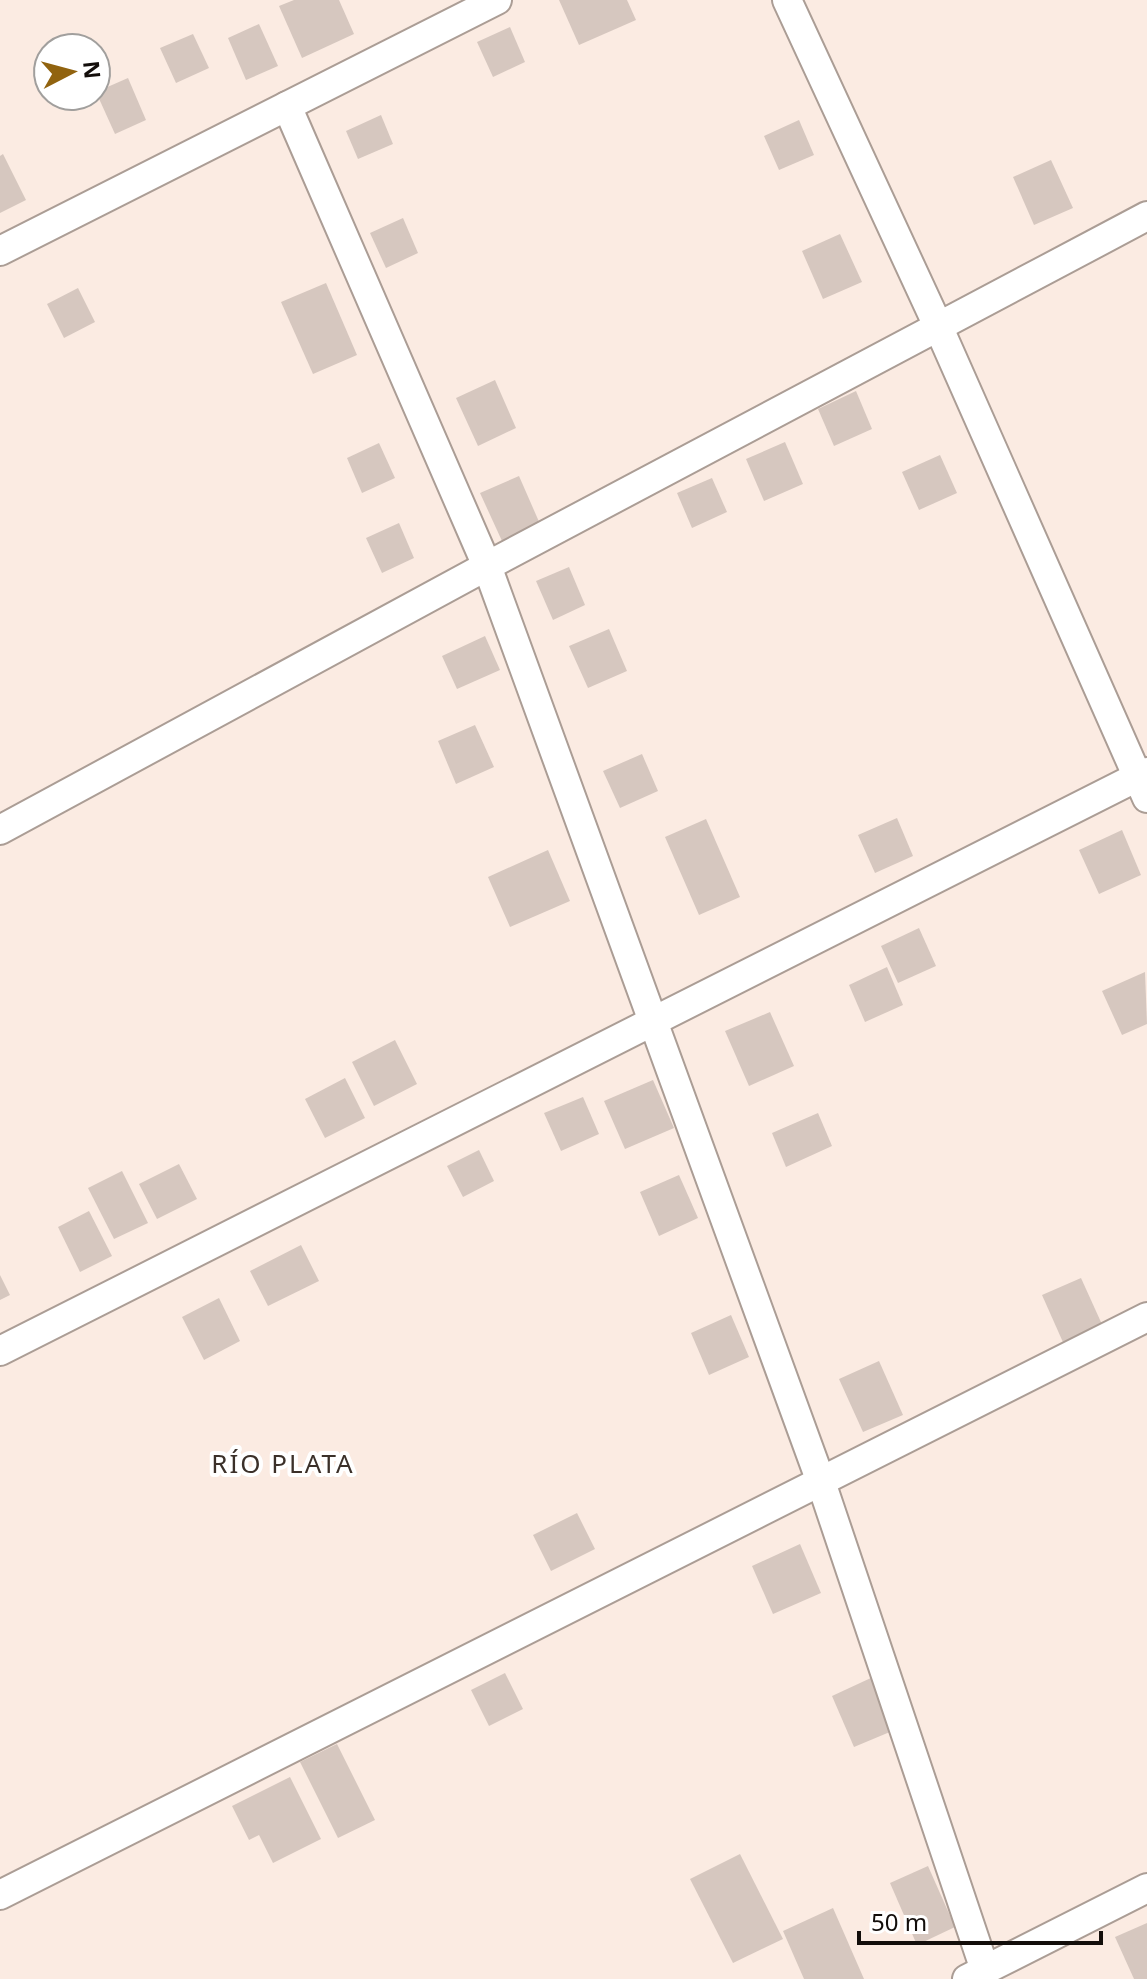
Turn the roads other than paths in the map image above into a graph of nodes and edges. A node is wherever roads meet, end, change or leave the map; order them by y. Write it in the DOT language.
graph roads {
  1 [pos="497,0"];
  2 [pos="787,0"];
  3 [pos="287,106"];
  4 [pos="1147,216"];
  5 [pos="0,251"];
  6 [pos="938,326"];
  7 [pos="487,566"];
  8 [pos="1144,783"];
  9 [pos="0,830"];
  10 [pos="652,1022"];
  11 [pos="1147,1317"];
  12 [pos="0,1351"];
  13 [pos="821,1482"];
  14 [pos="1147,1888"];
  15 [pos="0,1895"];
  16 [pos="976,1974"];
  1 -- 3 [label="street"];
  2 -- 6 [label="street"];
  3 -- 5 [label="street"];
  3 -- 7 [label="street"];
  4 -- 6 [label="street"];
  6 -- 7 [label="street"];
  6 -- 8 [label="street"];
  7 -- 9 [label="street"];
  7 -- 10 [label="street"];
  8 -- 10 [label="street"];
  10 -- 12 [label="street"];
  10 -- 13 [label="street"];
  11 -- 13 [label="street"];
  13 -- 15 [label="street"];
  13 -- 16 [label="street"];
  14 -- 16 [label="street"];
}
